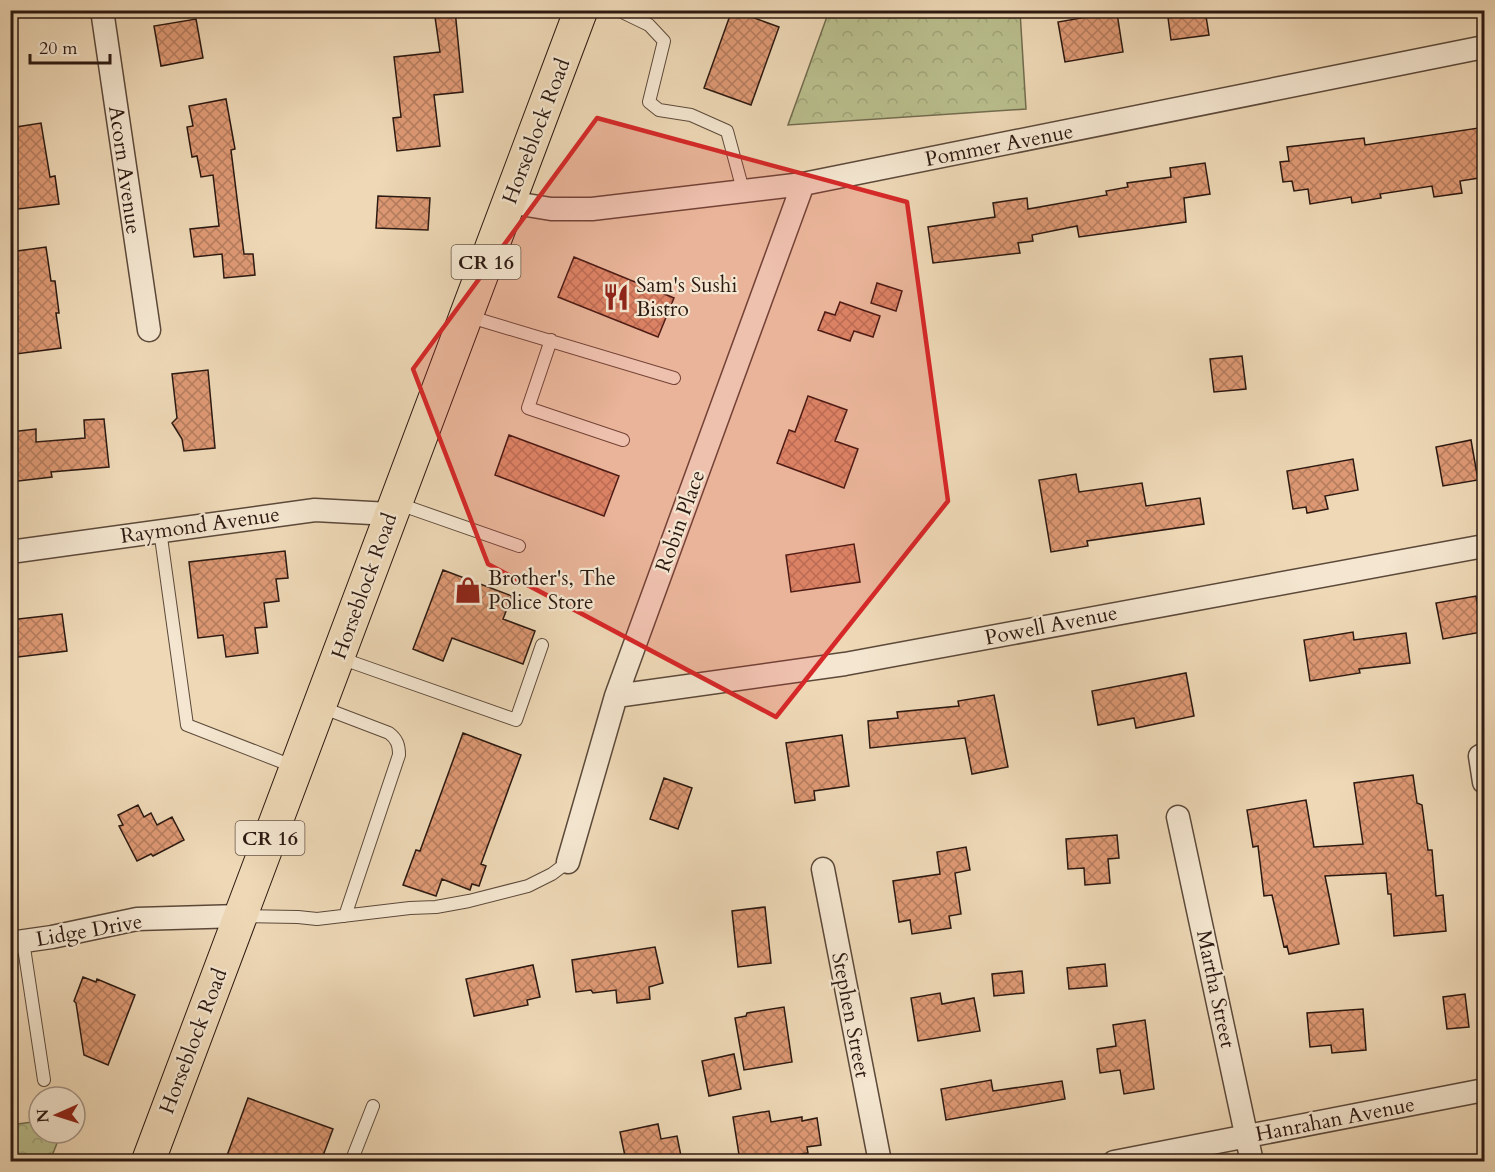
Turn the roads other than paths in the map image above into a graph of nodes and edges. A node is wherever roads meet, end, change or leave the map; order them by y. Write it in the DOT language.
graph roads {
  1 [pos="102,10"];
  2 [pos="581,10"];
  3 [pos="618,10"];
  4 [pos="1485,48"];
  5 [pos="803,184"];
  6 [pos="742,190"];
  7 [pos="509,202"];
  8 [pos="466,315"];
  9 [pos="149,330"];
  10 [pos="551,340"];
  11 [pos="674,378"];
  12 [pos="623,440"];
  13 [pos="393,508"];
  14 [pos="160,530"];
  15 [pos="519,546"];
  16 [pos="1485,546"];
  17 [pos="10,552"];
  18 [pos="542,645"];
  19 [pos="338,657"];
  20 [pos="616,696"];
  21 [pos="320,707"];
  22 [pos="1480,756"];
  23 [pos="296,768"];
  24 [pos="1485,783"];
  25 [pos="1179,817"];
  26 [pos="568,862"];
  27 [pos="823,870"];
  28 [pos="240,916"];
  29 [pos="345,916"];
  30 [pos="17,942"];
  31 [pos="44,1080"];
  32 [pos="1485,1090"];
  33 [pos="373,1106"];
  34 [pos="1248,1136"];
  35 [pos="148,1161"];
  36 [pos="351,1161"];
  37 [pos="880,1161"];
  38 [pos="1114,1161"];
  39 [pos="1252,1161"];
  1 -- 9 [label="street, Acorn Avenue"];
  2 -- 7 [label="main road, Horseblock Road / CR 16"];
  3 -- 6 [label="lane"];
  4 -- 5 [label="street, Pommer Avenue"];
  5 -- 6 [label="street, Pommer Avenue"];
  5 -- 20 [label="street, Robin Place"];
  6 -- 7 [label="street, Pommer Avenue"];
  7 -- 8 [label="main road, Horseblock Road / CR 16"];
  8 -- 10 [label="lane"];
  8 -- 13 [label="main road, Horseblock Road / CR 16"];
  10 -- 11 [label="lane"];
  10 -- 12 [label="lane"];
  13 -- 14 [label="street, Raymond Avenue"];
  13 -- 15 [label="lane"];
  13 -- 19 [label="main road, Horseblock Road / CR 16"];
  14 -- 17 [label="street, Raymond Avenue"];
  14 -- 23 [label="lane"];
  16 -- 20 [label="street, Powell Avenue"];
  18 -- 19 [label="lane"];
  19 -- 21 [label="main road, Horseblock Road / CR 16"];
  20 -- 26 [label="street, Robin Place"];
  21 -- 23 [label="main road, Horseblock Road / CR 16"];
  21 -- 29 [label="lane"];
  22 -- 24 [label="street"];
  23 -- 28 [label="main road, Horseblock Road / CR 16"];
  25 -- 34 [label="street, Martha Street"];
  26 -- 29 [label="lane"];
  27 -- 37 [label="street, Stephen Street"];
  28 -- 29 [label="lane"];
  28 -- 30 [label="street, Lidge Drive"];
  28 -- 35 [label="main road, Horseblock Road / CR 16"];
  30 -- 31 [label="lane"];
  32 -- 34 [label="street, Hanrahan Avenue"];
  33 -- 36 [label="lane"];
  34 -- 38 [label="street, Hanrahan Avenue"];
  34 -- 39 [label="street, Martha Street"];
}
